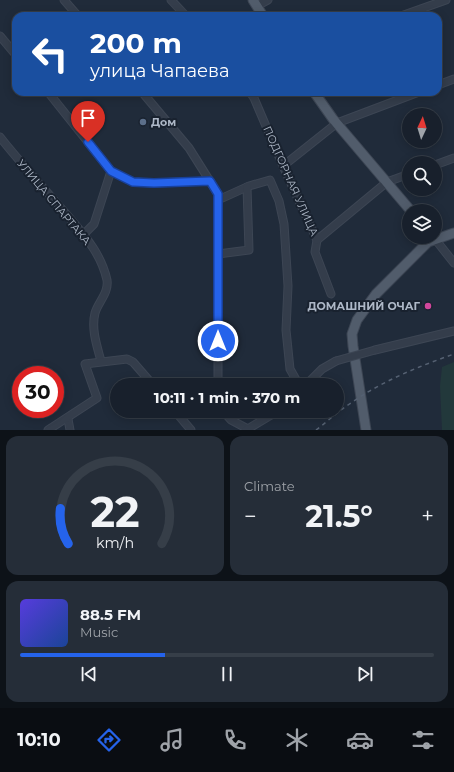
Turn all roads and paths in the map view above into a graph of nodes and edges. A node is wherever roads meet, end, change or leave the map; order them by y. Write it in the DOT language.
graph roads {
  1 [pos="64,0"];
  2 [pos="171,0"];
  3 [pos="268,0"];
  4 [pos="446,0"];
  5 [pos="255,3"];
  6 [pos="74,12"];
  7 [pos="182,12"];
  8 [pos="261,12"];
  9 [pos="412,12"];
  10 [pos="0,36"];
  11 [pos="12,50"];
  12 [pos="454,79"];
  13 [pos="442,84"];
  14 [pos="51,96"];
  15 [pos="145,96"];
  16 [pos="253,96"];
  17 [pos="317,96"];
  18 [pos="408,96"];
  19 [pos="337,123"];
  20 [pos="0,137"];
  21 [pos="454,158"];
  22 [pos="442,162"];
  23 [pos="282,166"];
  24 [pos="111,171"];
  25 [pos="402,177"];
  26 [pos="210,181"];
  27 [pos="387,182"];
  28 [pos="247,187"];
  29 [pos="218,200"];
  30 [pos="405,204"];
  31 [pos="454,233"];
  32 [pos="84,234"];
  33 [pos="442,236"];
  34 [pos="317,240"];
  35 [pos="426,244"];
  36 [pos="439,244"];
  37 [pos="218,254"];
  38 [pos="454,262"];
  39 [pos="331,294"];
  40 [pos="454,330"];
  41 [pos="101,361"];
  42 [pos="146,378"];
  43 [pos="218,378"];
  44 [pos="295,378"];
  45 [pos="313,378"];
  46 [pos="181,418"];
  47 [pos="229,418"];
  48 [pos="267,418"];
  49 [pos="68,419"];
  50 [pos="48,430"];
  51 [pos="70,430"];
  52 [pos="191,430"];
  53 [pos="247,430"];
  54 [pos="366,430"];
  1 -- 6 [label="street"];
  2 -- 7 [label="street"];
  3 -- 5 [label="street"];
  4 -- 9 [label="street"];
  5 -- 8 [label="main road"];
  10 -- 11 [label="street"];
  12 -- 13 [label="street"];
  14 -- 24 [label="street"];
  15 -- 26 [label="street"];
  16 -- 23 [label="street, ПОДГОРНАЯ УЛИЦА"];
  17 -- 19 [label="main road"];
  18 -- 19 [label="street"];
  19 -- 23 [label="street"];
  19 -- 27 [label="main road"];
  20 -- 32 [label="street, УЛИЦА СПАРТАКА"];
  21 -- 22 [label="street"];
  23 -- 34 [label="street, ПОДГОРНАЯ УЛИЦА"];
  24 -- 26 [label="street"];
  24 -- 32 [label="street"];
  25 -- 27 [label="street"];
  26 -- 29 [label="street"];
  27 -- 30 [label="main road"];
  27 -- 34 [label="street"];
  28 -- 29 [label="street"];
  28 -- 37 [label="street"];
  28 -- 44 [label="street"];
  29 -- 37 [label="street"];
  31 -- 33 [label="main road"];
  32 -- 41 [label="street, УЛИЦА СПАРТАКА"];
  34 -- 39 [label="street, ПОДГОРНАЯ УЛИЦА"];
  35 -- 54 [label="main road"];
  36 -- 38 [label="street"];
  37 -- 43 [label="street"];
  40 -- 45 [label="street, bridge"];
  41 -- 42 [label="street"];
  41 -- 49 [label="street"];
  46 -- 52 [label="street"];
  47 -- 53 [label="street"];
  48 -- 53 [label="street"];
  49 -- 50 [label="street"];
  49 -- 51 [label="street"];
}
